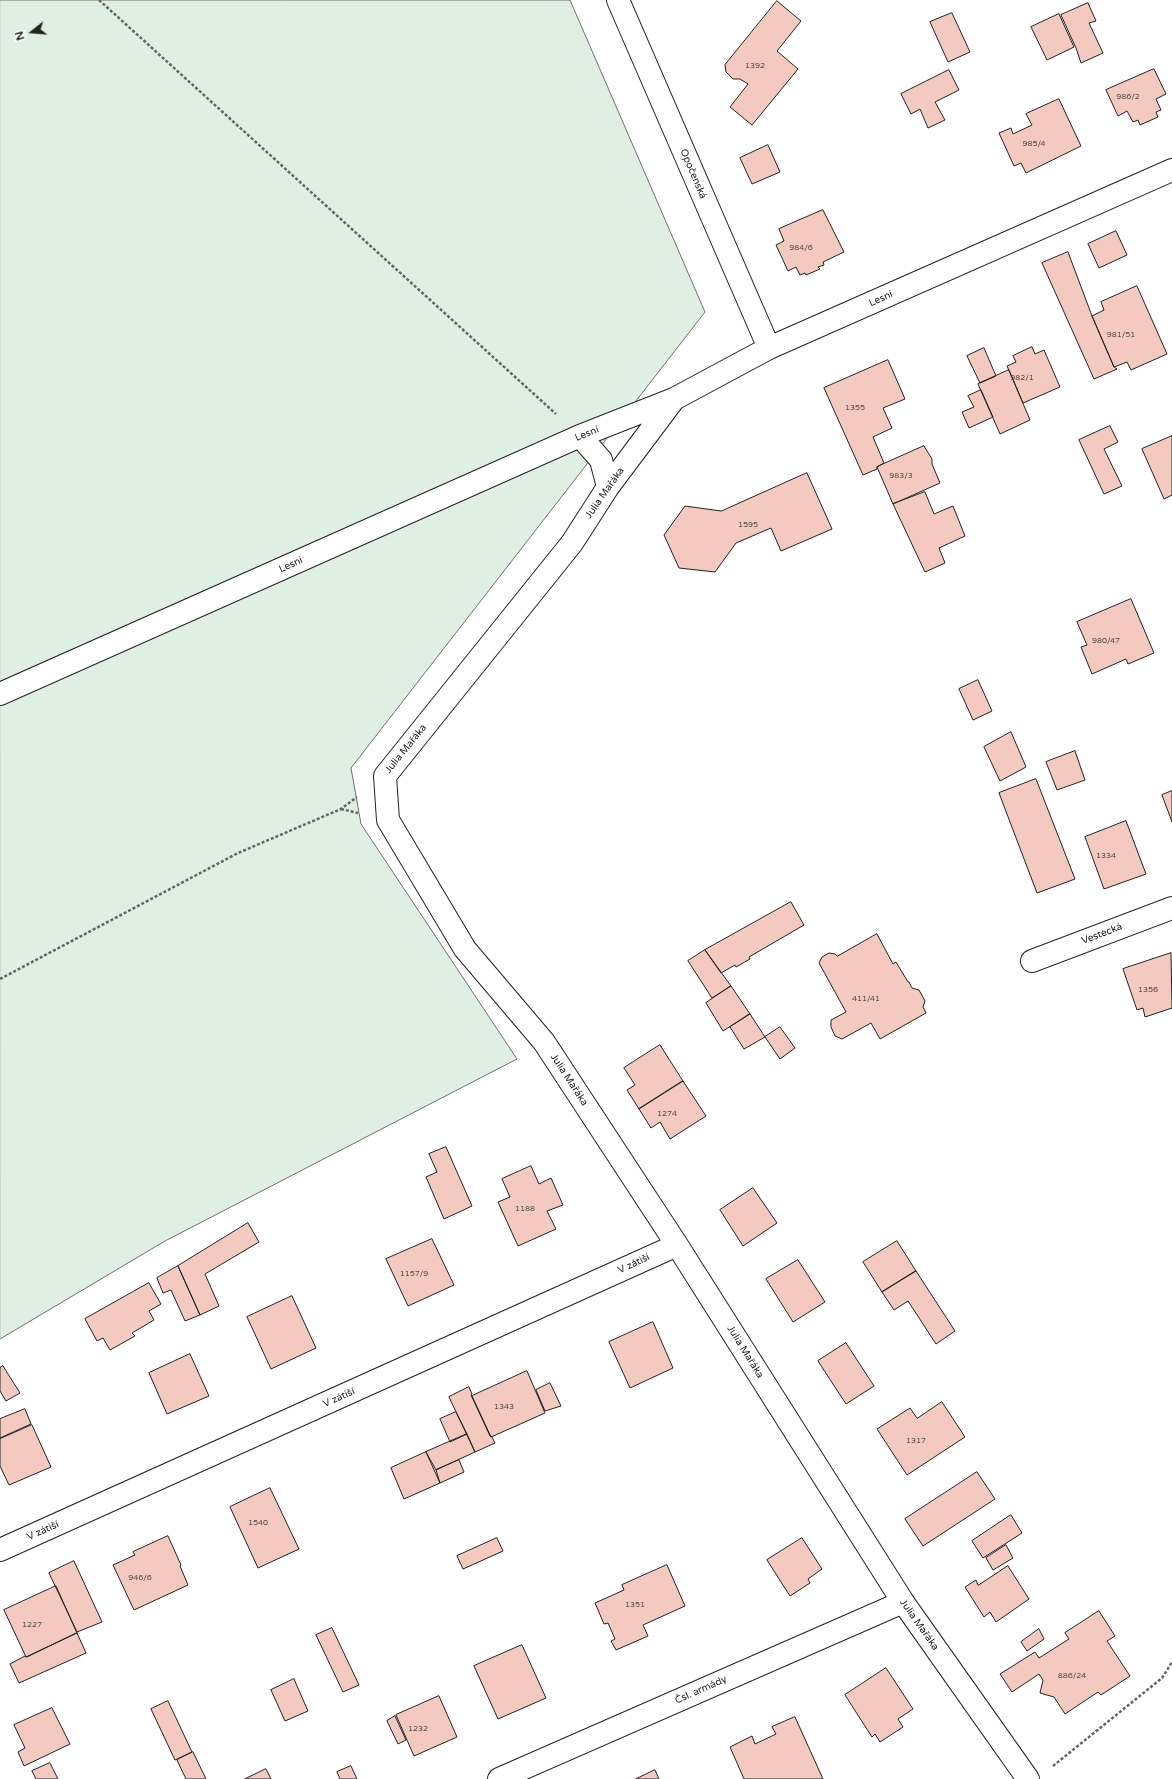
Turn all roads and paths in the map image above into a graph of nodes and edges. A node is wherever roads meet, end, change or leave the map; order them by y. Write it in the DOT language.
graph roads {
  1 [pos="99,0"];
  2 [pos="618,0"];
  3 [pos="1172,170"];
  4 [pos="769,348"];
  5 [pos="674,399"];
  6 [pos="580,436"];
  7 [pos="608,487"];
  8 [pos="0,694"];
  9 [pos="385,776"];
  10 [pos="1172,908"];
  11 [pos="1032,961"];
  12 [pos="0,979"];
  13 [pos="677,1245"];
  14 [pos="0,1550"];
  15 [pos="903,1602"];
  16 [pos="1172,1662"];
  17 [pos="1050,1769"];
  18 [pos="499,1779"];
  19 [pos="1028,1779"];
  1 -- 6 [label="path"];
  2 -- 4 [label="street, Opočenská"];
  3 -- 4 [label="street, Lesní"];
  4 -- 5 [label="street, Lesní"];
  5 -- 6 [label="street, Lesní"];
  5 -- 7 [label="street, Julia Mařáka"];
  6 -- 7 [label="street"];
  6 -- 8 [label="street, Lesní"];
  7 -- 9 [label="street, Julia Mařáka"];
  9 -- 12 [label="path"];
  9 -- 13 [label="street, Julia Mařáka"];
  10 -- 11 [label="street, Vestecká"];
  13 -- 14 [label="street, V zátiší"];
  13 -- 15 [label="street, Julia Mařáka"];
  15 -- 18 [label="street, Čsl. armády"];
  15 -- 19 [label="street, Julia Mařáka"];
  16 -- 17 [label="path"];
}
